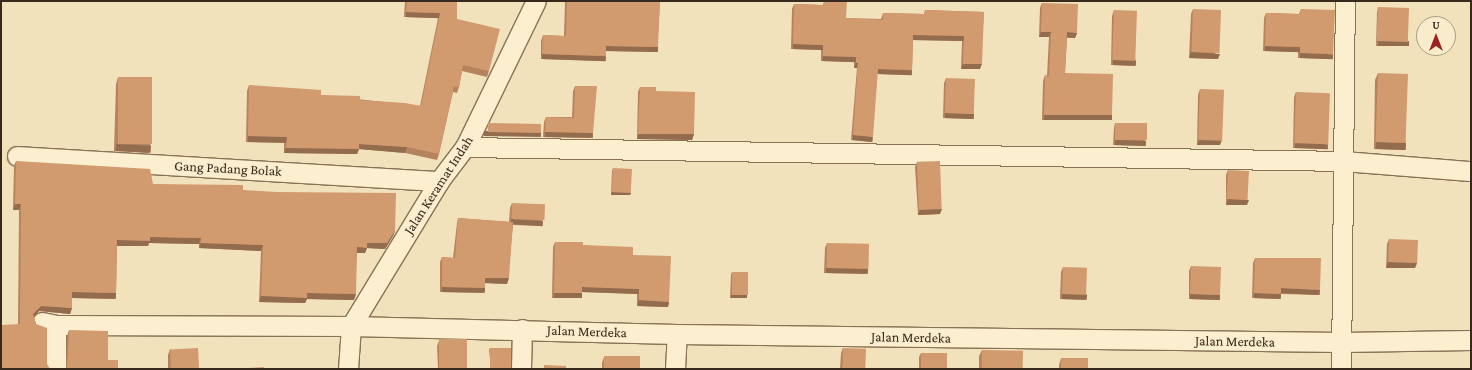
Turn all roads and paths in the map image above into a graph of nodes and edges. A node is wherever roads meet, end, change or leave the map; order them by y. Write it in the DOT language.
graph roads {
  1 [pos="536,1"];
  2 [pos="1346,1"];
  3 [pos="465,147"];
  4 [pos="17,156"];
  5 [pos="1344,161"];
  6 [pos="1471,171"];
  7 [pos="439,181"];
  8 [pos="351,326"];
  9 [pos="522,329"];
  10 [pos="676,334"];
  11 [pos="1471,340"];
  12 [pos="1341,342"];
  13 [pos="56,369"];
  14 [pos="348,369"];
  15 [pos="521,369"];
  16 [pos="675,369"];
  17 [pos="1341,369"];
  1 -- 3 [label="street, Jalan Keramat Indah"];
  2 -- 5 [label="street"];
  3 -- 5 [label="street"];
  3 -- 7 [label="street, Jalan Keramat Indah"];
  4 -- 7 [label="street, Gang Padang Bolak"];
  5 -- 6 [label="street"];
  5 -- 12 [label="street"];
  7 -- 8 [label="street, Jalan Keramat Indah"];
  8 -- 9 [label="street, Jalan Merdeka"];
  8 -- 13 [label="street, Jalan Merdeka"];
  8 -- 14 [label="street, Jalan Keramat Indah"];
  9 -- 10 [label="street, Jalan Merdeka"];
  9 -- 15 [label="street"];
  10 -- 12 [label="street, Jalan Merdeka"];
  10 -- 16 [label="street"];
  11 -- 12 [label="street, Jalan Merdeka"];
  12 -- 17 [label="street"];
}
